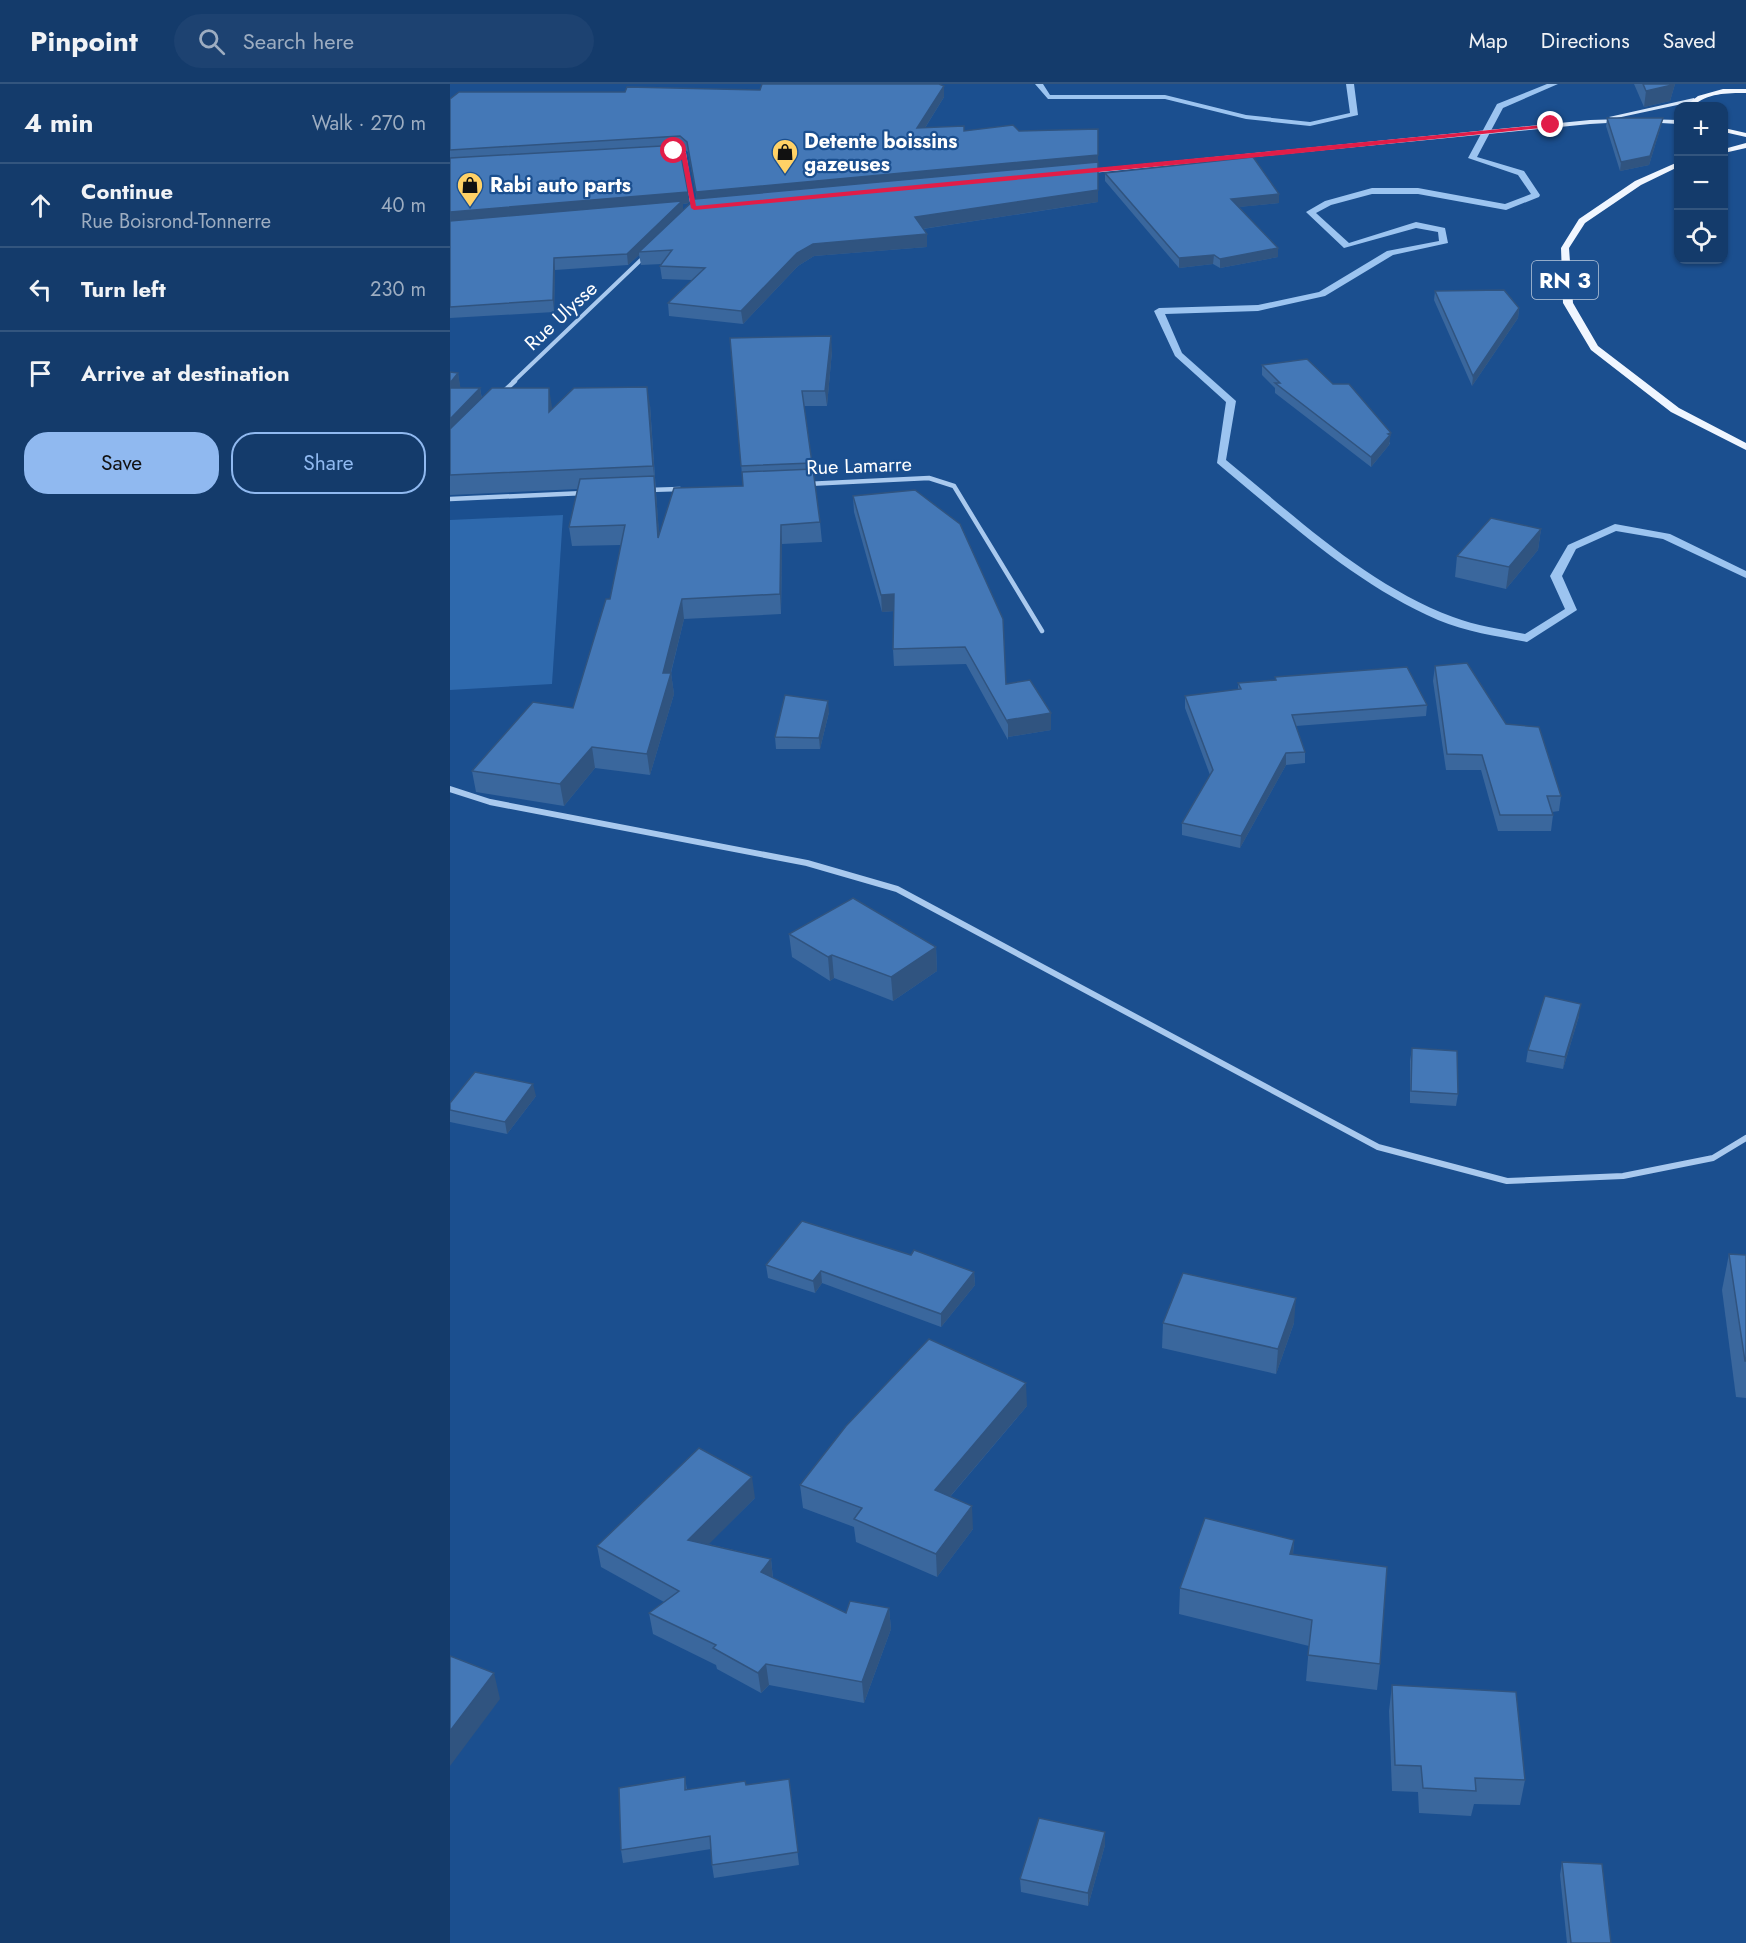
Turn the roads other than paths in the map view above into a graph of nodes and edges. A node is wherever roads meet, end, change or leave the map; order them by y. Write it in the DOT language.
graph roads {
  1 [pos="1746,91"];
  2 [pos="1693,102"];
  3 [pos="1674,106"];
  4 [pos="1590,122"];
  5 [pos="1674,122"];
  6 [pos="1728,131"];
  7 [pos="1746,135"];
  8 [pos="1746,145"];
  9 [pos="1728,150"];
  10 [pos="662,152"];
  11 [pos="1674,166"];
  12 [pos="1068,173"];
  13 [pos="705,207"];
  14 [pos="694,208"];
  15 [pos="684,212"];
  16 [pos="646,255"];
  17 [pos="497,398"];
  18 [pos="1746,447"];
  19 [pos="797,484"];
  20 [pos="689,489"];
  21 [pos="642,491"];
  22 [pos="594,493"];
  23 [pos="450,499"];
  24 [pos="1042,631"];
  25 [pos="450,789"];
  26 [pos="1746,1138"];
  1 -- 2 [label="main road"];
  3 -- 4 [label="main road"];
  4 -- 5 [label="main road"];
  4 -- 12 [label="main road"];
  6 -- 7 [label="main road"];
  8 -- 9 [label="main road"];
  10 -- 14 [label="street"];
  11 -- 18 [label="main road, RN 3"];
  13 -- 14 [label="main road"];
  14 -- 15 [label="main road"];
  16 -- 17 [label="street, Rue Ulysse"];
  19 -- 24 [label="street, Rue Lamarre"];
  20 -- 21 [label="street"];
  22 -- 23 [label="street"];
  25 -- 26 [label="street"];
}
